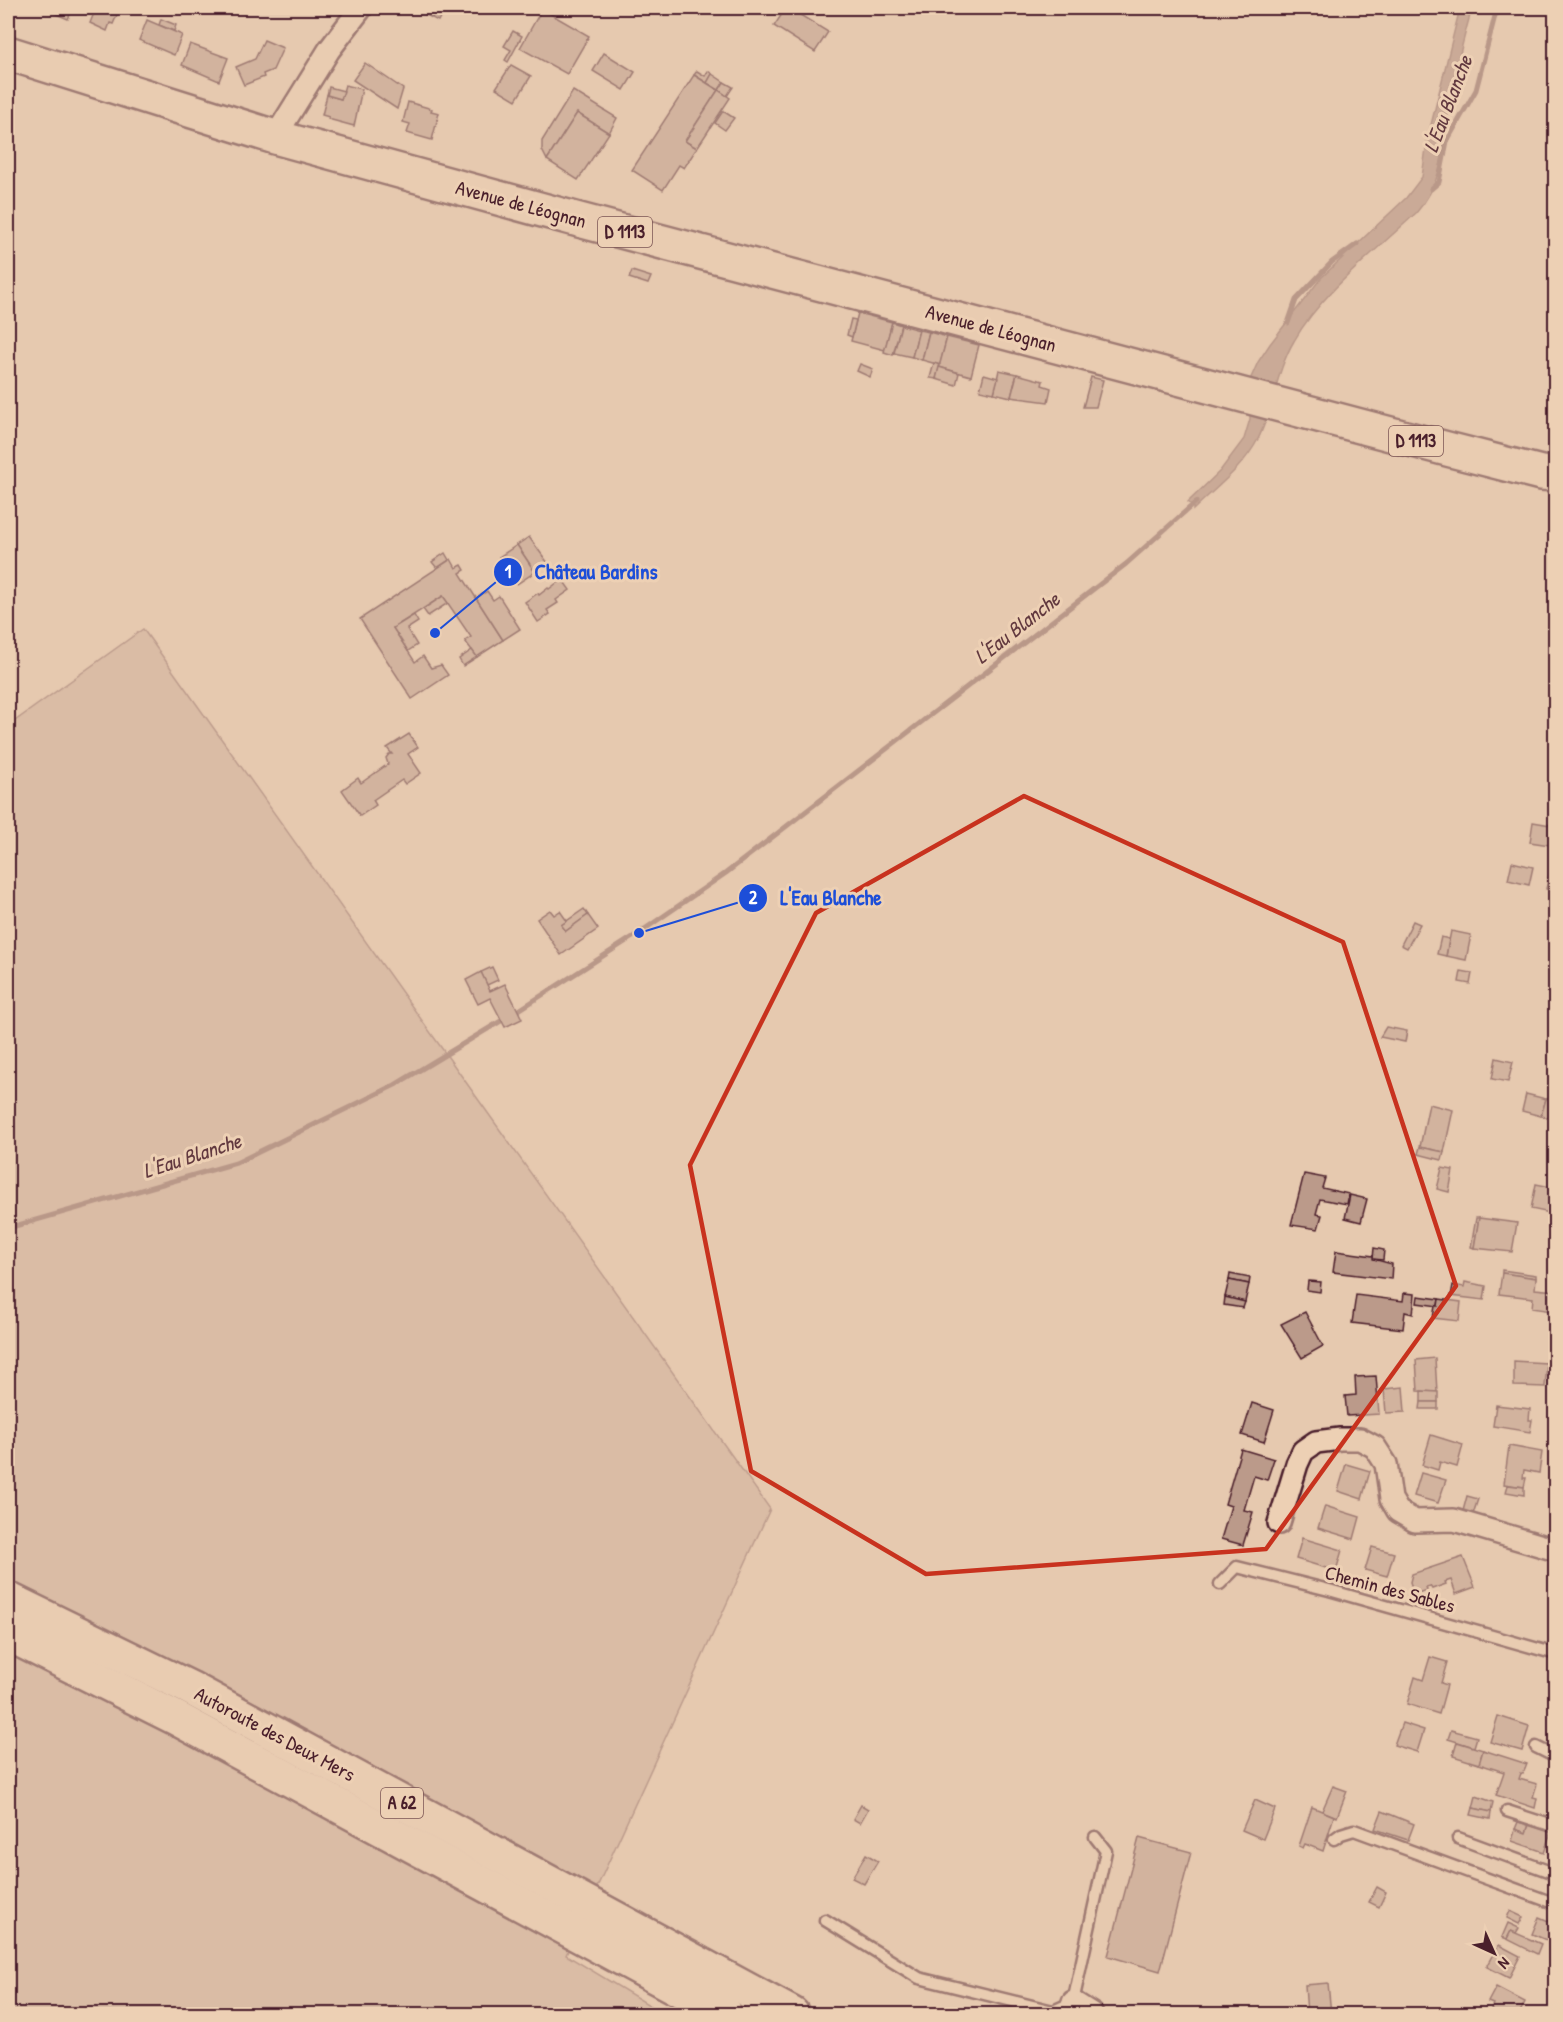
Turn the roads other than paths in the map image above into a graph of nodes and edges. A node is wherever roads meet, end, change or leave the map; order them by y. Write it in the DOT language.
graph roads {
  1 [pos="361,8"];
  2 [pos="8,53"];
  3 [pos="274,137"];
  4 [pos="1556,474"];
  5 [pos="1279,1523"];
  6 [pos="1556,1550"];
  7 [pos="1220,1584"];
  8 [pos="8,1599"];
  9 [pos="8,1634"];
  10 [pos="1556,1654"];
  11 [pos="1536,1747"];
  12 [pos="1556,1756"];
  13 [pos="1508,1811"];
  14 [pos="1556,1827"];
  15 [pos="1095,1837"];
  16 [pos="1458,1838"];
  17 [pos="1334,1839"];
  18 [pos="1556,1874"];
  19 [pos="1556,1904"];
  20 [pos="825,1920"];
  21 [pos="1073,2001"];
  22 [pos="725,2014"];
  23 [pos="792,2014"];
  24 [pos="1092,2014"];
  1 -- 3 [label="street"];
  2 -- 3 [label="main road, Avenue de Léognan / D 1113"];
  3 -- 4 [label="main road, Avenue de Léognan / D 1113"];
  5 -- 6 [label="street"];
  7 -- 10 [label="lane, Chemin des Sables"];
  8 -- 23 [label="main road, Autoroute des Deux Mers / A 62"];
  9 -- 22 [label="main road, Autoroute des Deux Mers / A 62"];
  11 -- 12 [label="lane"];
  13 -- 14 [label="lane"];
  15 -- 21 [label="lane"];
  16 -- 18 [label="lane"];
  17 -- 19 [label="lane"];
  20 -- 21 [label="lane"];
  21 -- 24 [label="street"];
}
